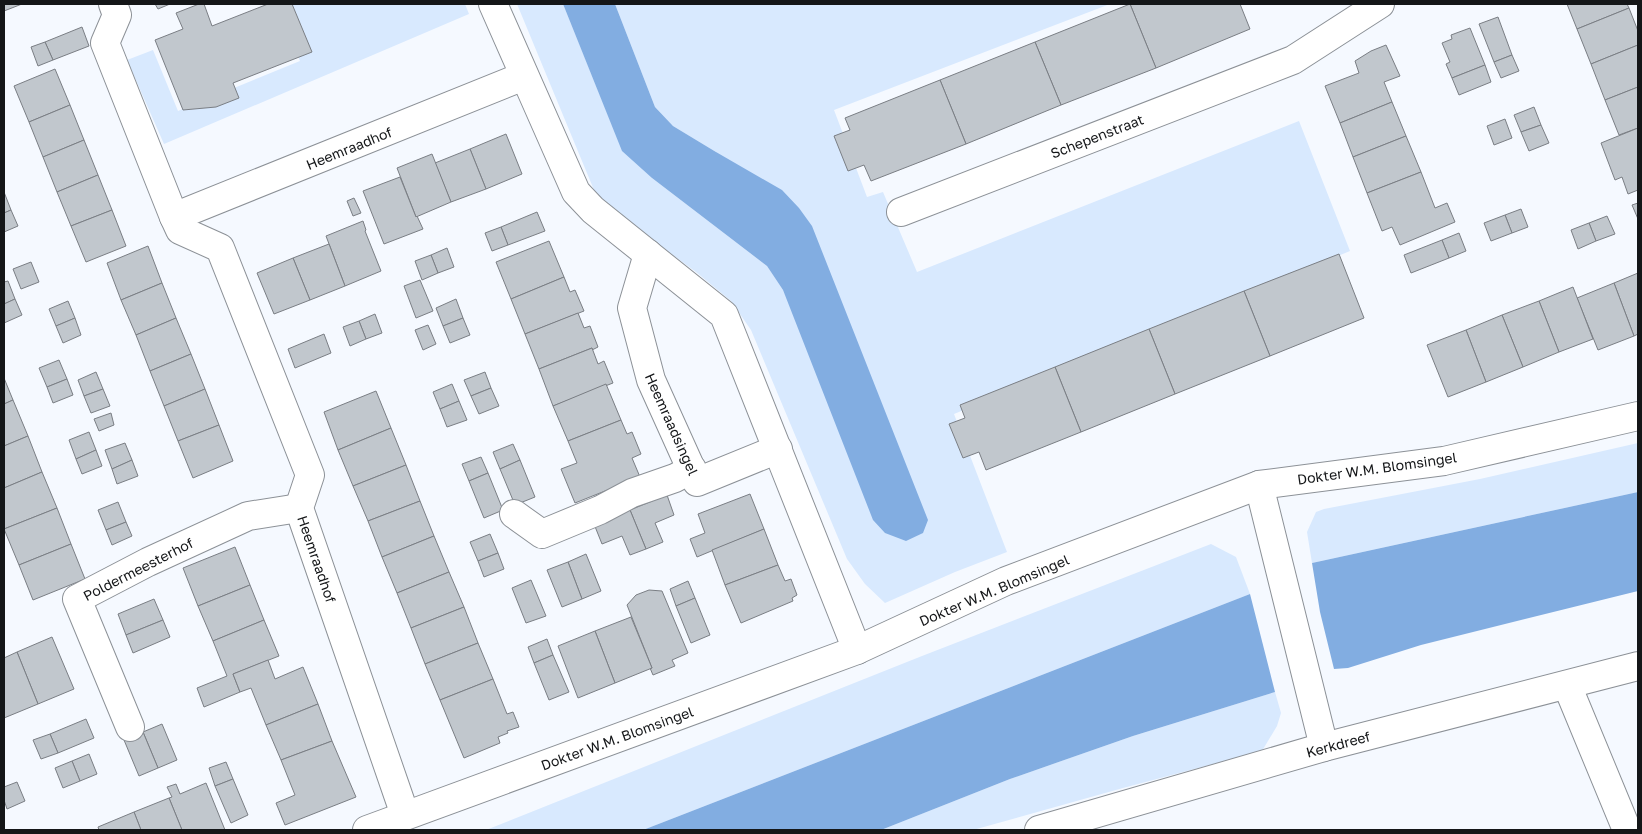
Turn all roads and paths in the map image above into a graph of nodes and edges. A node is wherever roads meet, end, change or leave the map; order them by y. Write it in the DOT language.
graph roads {
  1 [pos="113,4"];
  2 [pos="493,4"];
  3 [pos="1380,4"];
  4 [pos="524,76"];
  5 [pos="901,212"];
  6 [pos="174,217"];
  7 [pos="648,254"];
  8 [pos="1638,416"];
  9 [pos="778,449"];
  10 [pos="692,469"];
  11 [pos="1259,485"];
  12 [pos="299,508"];
  13 [pos="514,514"];
  14 [pos="857,650"];
  15 [pos="1638,666"];
  16 [pos="1567,685"];
  17 [pos="130,727"];
  18 [pos="1324,747"];
  19 [pos="405,815"];
  20 [pos="367,830"];
  21 [pos="1039,830"];
  22 [pos="1627,830"];
  1 -- 6 [label="street, Heemraadhof"];
  2 -- 4 [label="street"];
  3 -- 5 [label="street, Schepenstraat"];
  4 -- 6 [label="street, Heemraadhof"];
  4 -- 7 [label="street"];
  6 -- 12 [label="street, Heemraadhof"];
  7 -- 9 [label="street"];
  7 -- 10 [label="street, Heemraadsingel"];
  8 -- 11 [label="street, Dokter W.M. Blomsingel"];
  9 -- 10 [label="street, Heemraadsingel"];
  9 -- 14 [label="street"];
  10 -- 13 [label="street"];
  11 -- 14 [label="street, Dokter W.M. Blomsingel"];
  11 -- 18 [label="street"];
  12 -- 17 [label="street, Poldermeesterhof"];
  12 -- 19 [label="street, Heemraadhof"];
  14 -- 19 [label="street, Dokter W.M. Blomsingel"];
  15 -- 16 [label="street, Kerkdreef"];
  16 -- 18 [label="street, Kerkdreef"];
  16 -- 22 [label="street"];
  18 -- 21 [label="street, Kerkdreef"];
  19 -- 20 [label="street, Dokter W.M. Blomsingel"];
}
